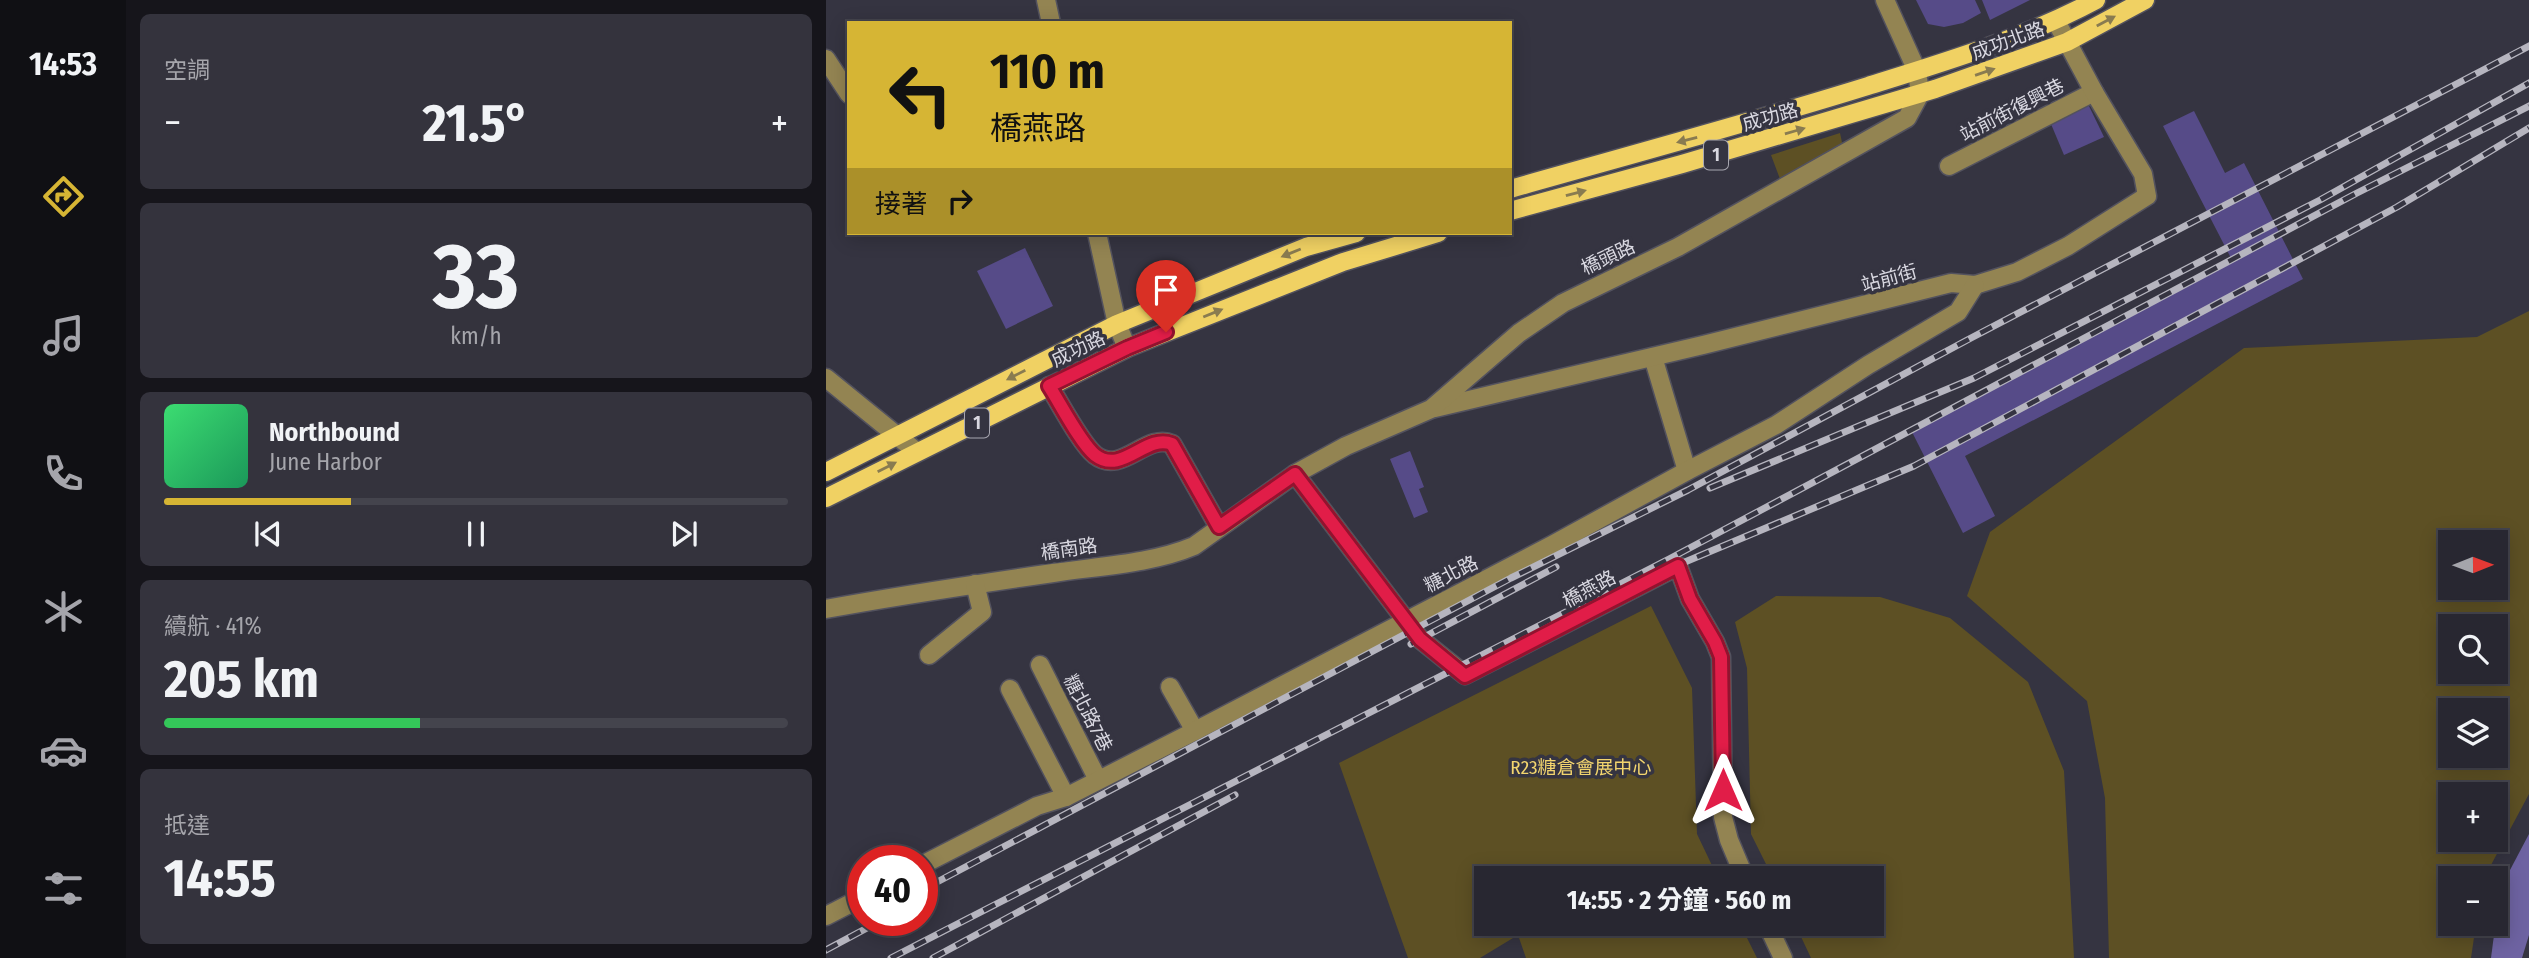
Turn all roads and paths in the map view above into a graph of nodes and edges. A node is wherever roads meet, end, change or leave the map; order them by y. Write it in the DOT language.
graph roads {
  1 [pos="1046,0"];
  2 [pos="1885,0"];
  3 [pos="2096,0"];
  4 [pos="2145,0"];
  5 [pos="1051,21"];
  6 [pos="2056,21"];
  7 [pos="2067,42"];
  8 [pos="826,59"];
  9 [pos="1917,71"];
  10 [pos="847,91"];
  11 [pos="2094,92"];
  12 [pos="1920,94"];
  13 [pos="1949,166"];
  14 [pos="1512,188"];
  15 [pos="1512,210"];
  16 [pos="1097,235"];
  17 [pos="1349,235"];
  18 [pos="1431,235"];
  19 [pos="1975,285"];
  20 [pos="1117,324"];
  21 [pos="1127,348"];
  22 [pos="1653,357"];
  23 [pos="826,378"];
  24 [pos="1049,386"];
  25 [pos="1431,409"];
  26 [pos="897,435"];
  27 [pos="917,452"];
  28 [pos="1687,471"];
  29 [pos="826,472"];
  30 [pos="1295,474"];
  31 [pos="826,498"];
  32 [pos="1219,527"];
  33 [pos="975,584"];
  34 [pos="826,609"];
  35 [pos="1407,620"];
  36 [pos="929,655"];
  37 [pos="1040,665"];
  38 [pos="1170,687"];
  39 [pos="1010,690"];
  40 [pos="1195,731"];
  41 [pos="1098,780"];
  42 [pos="1066,797"];
  43 [pos="938,857"];
  44 [pos="1740,866"];
  45 [pos="847,905"];
  46 [pos="826,916"];
  47 [pos="1773,936"];
  48 [pos="1783,958"];
  1 -- 5 [label="street"];
  2 -- 9 [label="street"];
  3 -- 6 [label="main road, 成功北路 / 1"];
  7 -- 4 [label="main road, 成功北路 / 1, one-way"];
  6 -- 7 [label="street, 站前街"];
  6 -- 9 [label="main road, 成功北路 / 1"];
  7 -- 11 [label="street, 站前街"];
  12 -- 7 [label="main road, 成功北路 / 1, one-way"];
  8 -- 10 [label="street"];
  9 -- 12 [label="street"];
  9 -- 14 [label="main road, 成功路 / 1, one-way"];
  11 -- 13 [label="street, 站前街復興巷"];
  11 -- 19 [label="street, 站前街"];
  15 -- 12 [label="main road, 成功路 / 1, one-way"];
  12 -- 25 [label="street, 橋頭路"];
  16 -- 20 [label="street"];
  17 -- 20 [label="main road, 成功路 / 1, one-way"];
  21 -- 18 [label="main road, 成功路 / 1, one-way"];
  19 -- 22 [label="street, 站前街"];
  19 -- 28 [label="street, 糖北路"];
  20 -- 21 [label="street"];
  20 -- 26 [label="main road, 成功路 / 1, one-way"];
  21 -- 24 [label="main road, 成功路 / 1"];
  22 -- 25 [label="street, 站前街"];
  22 -- 28 [label="street"];
  23 -- 26 [label="street"];
  24 -- 27 [label="main road, 成功路 / 1"];
  24 -- 32 [label="street"];
  25 -- 30 [label="street, 橋頭路"];
  26 -- 27 [label="street"];
  26 -- 29 [label="main road, 成功路 / 1"];
  31 -- 27 [label="main road, 成功路 / 1, one-way"];
  28 -- 35 [label="street, 糖北路"];
  30 -- 32 [label="street, 橋南路"];
  30 -- 35 [label="street, 橋燕路"];
  32 -- 33 [label="street, 橋南路"];
  33 -- 34 [label="street, 橋南路"];
  33 -- 36 [label="street"];
  35 -- 40 [label="street, 糖北路"];
  35 -- 44 [label="street, 橋燕路"];
  37 -- 41 [label="street, 糖北路7巷"];
  38 -- 40 [label="street"];
  39 -- 42 [label="street"];
  40 -- 41 [label="street, 糖北路"];
  41 -- 42 [label="street, 糖北路"];
  42 -- 43 [label="street, 糖北路"];
  45 -- 46 [label="street"];
  47 -- 48 [label="street"];
}
